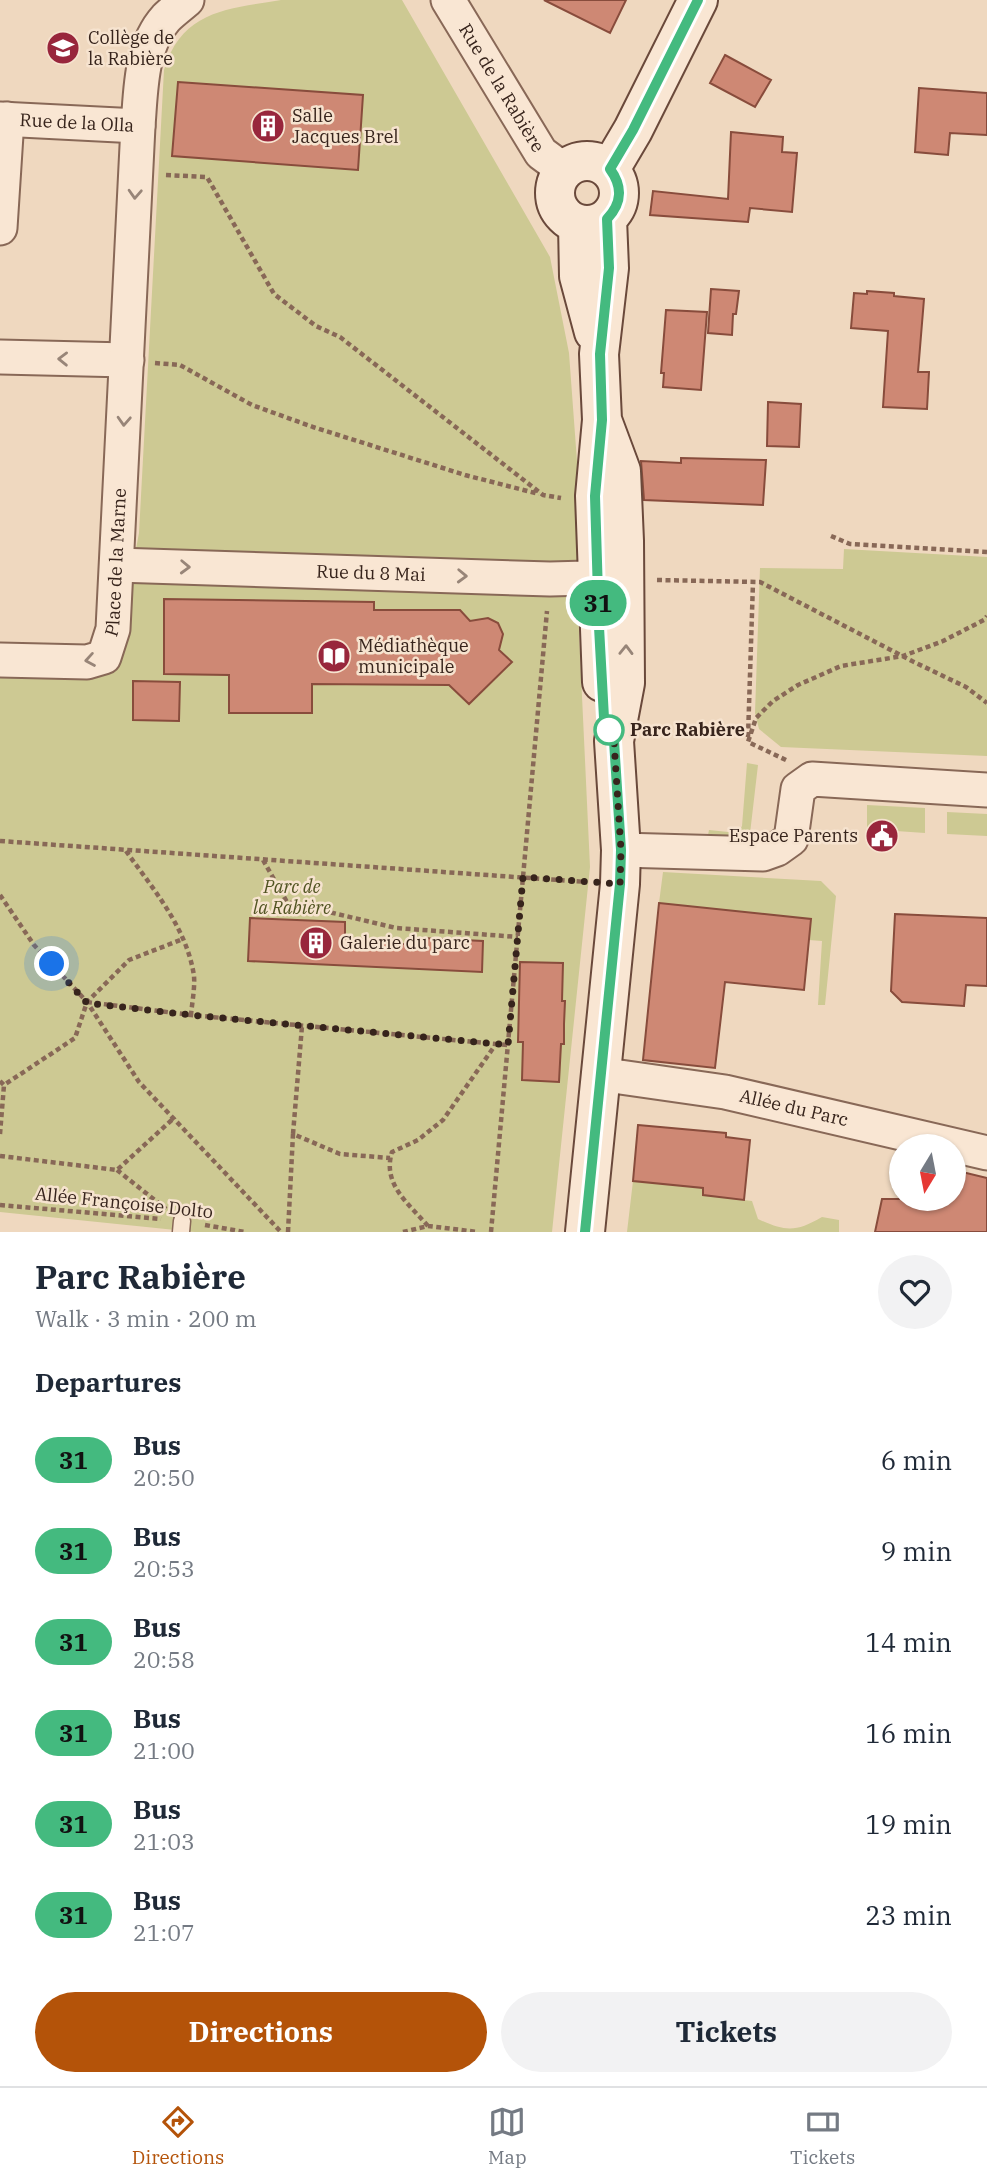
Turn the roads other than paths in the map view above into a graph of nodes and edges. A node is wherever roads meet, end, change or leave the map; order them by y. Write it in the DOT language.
graph roads {
  1 [pos="187,0"];
  2 [pos="448,0"];
  3 [pos="698,0"];
  4 [pos="3,119"];
  5 [pos="138,126"];
  6 [pos="610,169"];
  7 [pos="564,170"];
  8 [pos="592,222"];
  9 [pos="0,228"];
  10 [pos="0,357"];
  11 [pos="127,360"];
  12 [pos="602,420"];
  13 [pos="117,565"];
  14 [pos="625,578"];
  15 [pos="0,660"];
  16 [pos="987,790"];
  17 [pos="620,867"];
  18 [pos="599,1074"];
  19 [pos="987,1153"];
  20 [pos="585,1232"];
  1 -- 5 [label="street, Rue de la Olla"];
  2 -- 7 [label="street, Rue de la Rabière"];
  3 -- 6 [label="main road"];
  4 -- 5 [label="street, Rue de la Olla"];
  4 -- 9 [label="street"];
  5 -- 11 [label="street, Place de la Marne, one-way"];
  6 -- 7 [label="main road"];
  6 -- 8 [label="main road"];
  7 -- 8 [label="main road"];
  8 -- 12 [label="main road"];
  11 -- 10 [label="street, one-way"];
  11 -- 13 [label="street, Place de la Marne, one-way"];
  12 -- 14 [label="main road"];
  12 -- 14 [label="main road"];
  13 -- 14 [label="street, Rue du 8 Mai, one-way"];
  13 -- 15 [label="street, Place de la Marne, one-way"];
  14 -- 17 [label="main road"];
  16 -- 17 [label="street"];
  17 -- 18 [label="main road"];
  18 -- 19 [label="street, Allée du Parc"];
  18 -- 20 [label="main road"];
}
